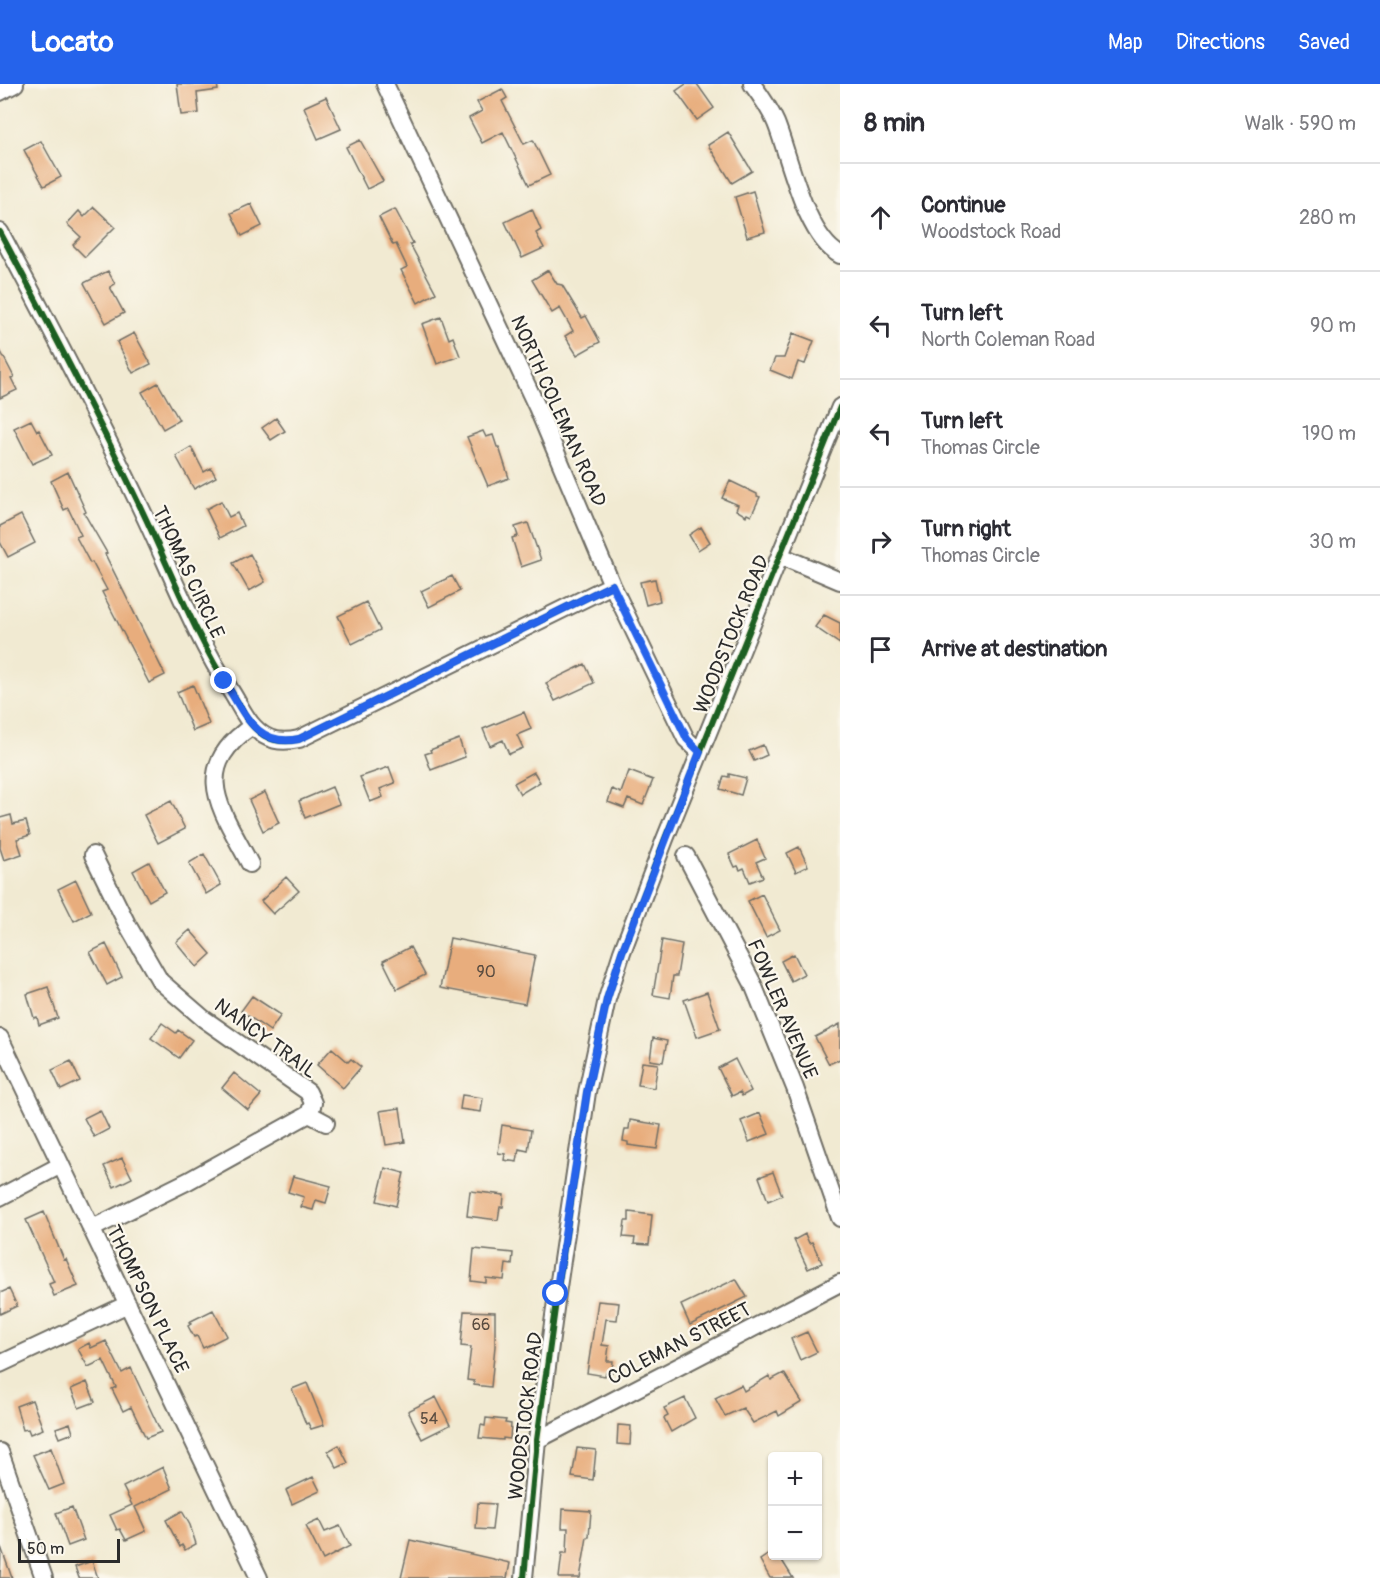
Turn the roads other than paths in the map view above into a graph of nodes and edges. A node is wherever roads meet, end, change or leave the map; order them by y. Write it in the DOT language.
graph roads {
  1 [pos="15,84"];
  2 [pos="385,84"];
  3 [pos="752,84"];
  4 [pos="0,92"];
  5 [pos="0,232"];
  6 [pos="840,255"];
  7 [pos="840,407"];
  8 [pos="781,556"];
  9 [pos="840,581"];
  10 [pos="612,585"];
  11 [pos="252,726"];
  12 [pos="700,752"];
  13 [pos="93,855"];
  14 [pos="686,856"];
  15 [pos="250,864"];
  16 [pos="0,1038"];
  17 [pos="309,1114"];
  18 [pos="326,1123"];
  19 [pos="61,1165"];
  20 [pos="0,1197"];
  21 [pos="840,1218"];
  22 [pos="92,1229"];
  23 [pos="840,1284"];
  24 [pos="128,1304"];
  25 [pos="0,1364"];
  26 [pos="537,1440"];
  27 [pos="0,1452"];
  28 [pos="44,1578"];
  29 [pos="259,1578"];
  30 [pos="524,1578"];
  1 -- 4 [label="street"];
  2 -- 10 [label="street, NORTH COLEMAN ROAD"];
  3 -- 6 [label="street"];
  5 -- 11 [label="street, THOMAS CIRCLE"];
  7 -- 8 [label="street, WOODSTOCK ROAD"];
  8 -- 9 [label="street"];
  8 -- 12 [label="street, WOODSTOCK ROAD"];
  10 -- 11 [label="street, THOMAS CIRCLE"];
  10 -- 12 [label="street, NORTH COLEMAN ROAD"];
  11 -- 15 [label="street"];
  12 -- 26 [label="street, WOODSTOCK ROAD"];
  13 -- 17 [label="street, NANCY TRAIL"];
  14 -- 21 [label="street, FOWLER AVENUE"];
  16 -- 19 [label="street, THOMPSON PLACE"];
  17 -- 18 [label="street"];
  17 -- 22 [label="street"];
  19 -- 20 [label="street"];
  19 -- 22 [label="street, THOMPSON PLACE"];
  22 -- 24 [label="street, THOMPSON PLACE"];
  23 -- 26 [label="street, COLEMAN STREET"];
  24 -- 25 [label="street"];
  24 -- 29 [label="street, THOMPSON PLACE"];
  26 -- 30 [label="street, WOODSTOCK ROAD"];
  27 -- 28 [label="street"];
}
